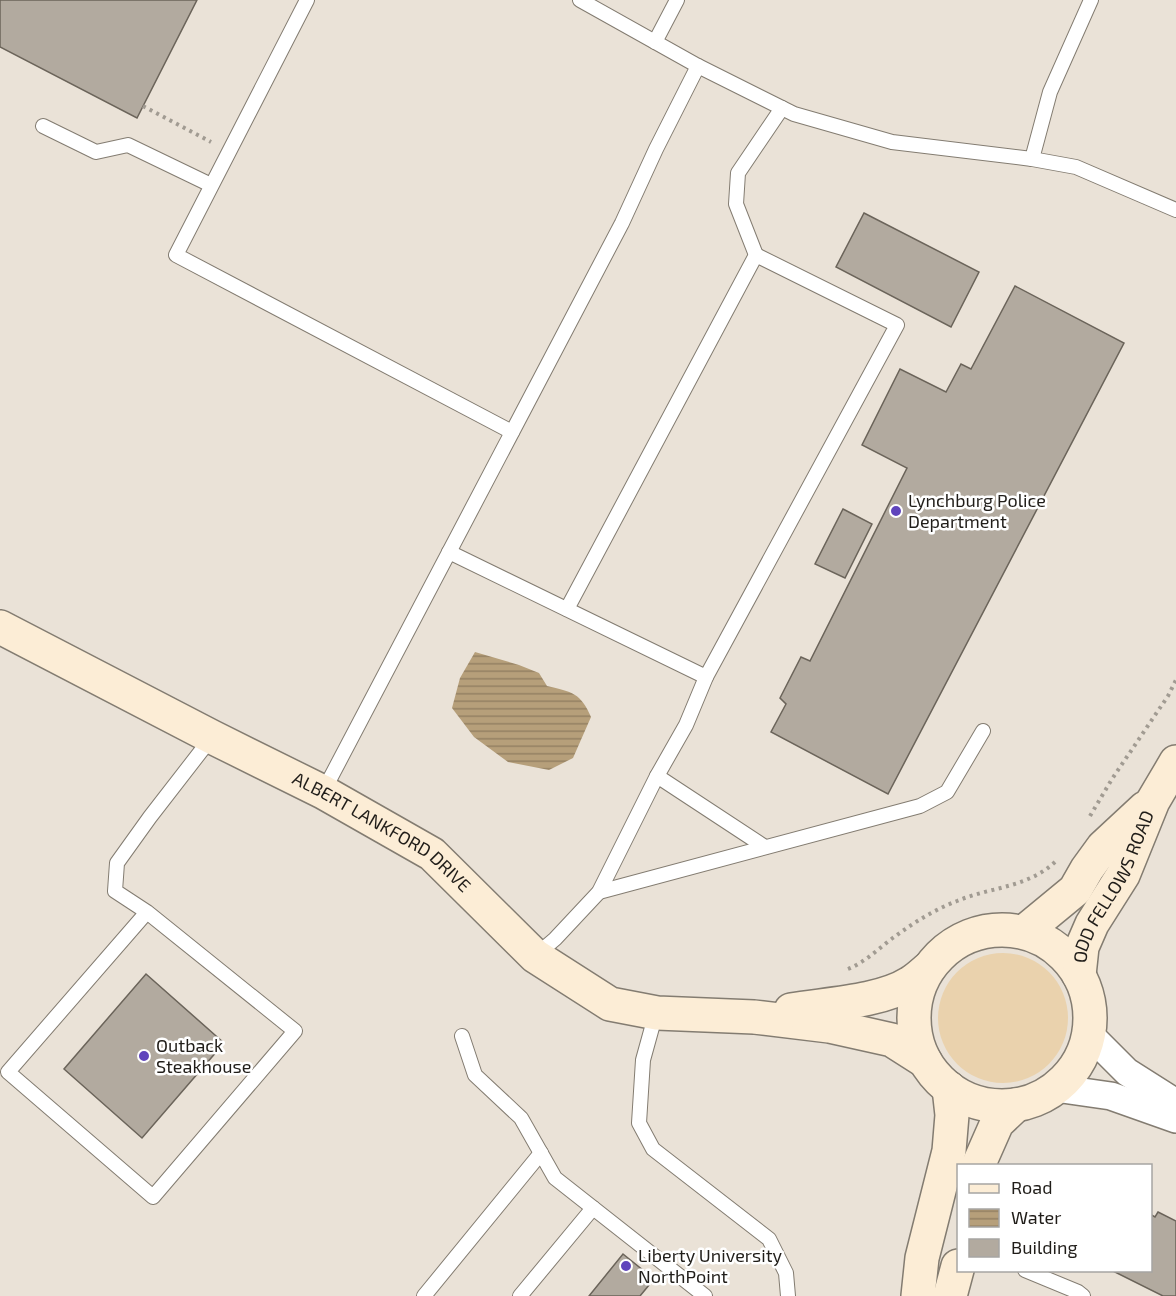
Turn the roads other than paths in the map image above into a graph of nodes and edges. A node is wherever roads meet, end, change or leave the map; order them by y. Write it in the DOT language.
graph roads {
  1 [pos="307,0"];
  2 [pos="580,0"];
  3 [pos="677,0"];
  4 [pos="1091,0"];
  5 [pos="655,42"];
  6 [pos="698,66"];
  7 [pos="782,108"];
  8 [pos="43,126"];
  9 [pos="1032,159"];
  10 [pos="211,185"];
  11 [pos="1176,210"];
  12 [pos="756,255"];
  13 [pos="512,432"];
  14 [pos="449,552"];
  15 [pos="567,609"];
  16 [pos="0,627"];
  17 [pos="706,676"];
  18 [pos="983,731"];
  19 [pos="212,737"];
  20 [pos="1176,762"];
  21 [pos="657,776"];
  22 [pos="323,792"];
  23 [pos="1153,801"];
  24 [pos="765,847"];
  25 [pos="599,892"];
  26 [pos="147,912"];
  27 [pos="1024,932"];
  28 [pos="535,956"];
  29 [pos="929,968"];
  30 [pos="1079,975"];
  31 [pos="657,1013"];
  32 [pos="754,1017"];
  33 [pos="1089,1034"];
  34 [pos="462,1036"];
  35 [pos="925,1060"];
  36 [pos="949,1088"];
  37 [pos="1055,1088"];
  38 [pos="1176,1102"];
  39 [pos="1016,1105"];
  40 [pos="1176,1119"];
  41 [pos="541,1153"];
  42 [pos="979,1164"];
  43 [pos="593,1208"];
  44 [pos="957,1270"];
  45 [pos="1030,1272"];
  46 [pos="424,1296"];
  47 [pos="520,1296"];
  48 [pos="705,1296"];
  49 [pos="788,1296"];
  50 [pos="918,1296"];
  51 [pos="950,1296"];
  52 [pos="1083,1296"];
  1 -- 10 [label="lane"];
  2 -- 5 [label="lane"];
  3 -- 5 [label="lane"];
  4 -- 9 [label="lane"];
  5 -- 6 [label="lane"];
  6 -- 7 [label="lane"];
  6 -- 13 [label="lane"];
  7 -- 9 [label="lane"];
  7 -- 12 [label="lane"];
  8 -- 10 [label="lane"];
  9 -- 11 [label="lane"];
  10 -- 13 [label="lane"];
  12 -- 15 [label="lane"];
  12 -- 17 [label="lane"];
  13 -- 14 [label="lane"];
  14 -- 15 [label="lane"];
  14 -- 22 [label="lane"];
  15 -- 17 [label="lane"];
  16 -- 19 [label="main road, ALBERT LANKFORD DRIVE"];
  17 -- 21 [label="lane"];
  18 -- 24 [label="lane"];
  19 -- 22 [label="main road, ALBERT LANKFORD DRIVE"];
  19 -- 26 [label="lane"];
  20 -- 23 [label="main road, ODD FELLOWS ROAD"];
  21 -- 24 [label="lane"];
  21 -- 25 [label="lane"];
  22 -- 28 [label="main road, ALBERT LANKFORD DRIVE"];
  23 -- 27 [label="main road, ODD FELLOWS ROAD"];
  23 -- 30 [label="main road, ODD FELLOWS ROAD"];
  24 -- 25 [label="lane"];
  25 -- 28 [label="lane"];
  26 -- 26 [label="lane"];
  27 -- 29 [label="main road"];
  27 -- 30 [label="main road"];
  28 -- 31 [label="main road, ALBERT LANKFORD DRIVE"];
  29 -- 32 [label="main road, ALBERT LANKFORD DRIVE"];
  29 -- 35 [label="main road"];
  30 -- 33 [label="main road"];
  31 -- 32 [label="main road, ALBERT LANKFORD DRIVE"];
  31 -- 49 [label="lane"];
  32 -- 35 [label="main road, ALBERT LANKFORD DRIVE"];
  33 -- 37 [label="main road"];
  33 -- 38 [label="street"];
  34 -- 41 [label="lane"];
  35 -- 36 [label="main road"];
  36 -- 39 [label="main road"];
  36 -- 50 [label="main road"];
  37 -- 39 [label="main road"];
  37 -- 40 [label="street"];
  39 -- 42 [label="main road"];
  41 -- 43 [label="lane"];
  41 -- 46 [label="lane"];
  43 -- 47 [label="lane"];
  43 -- 48 [label="lane"];
  44 -- 51 [label="main road"];
  45 -- 52 [label="lane"];
}
